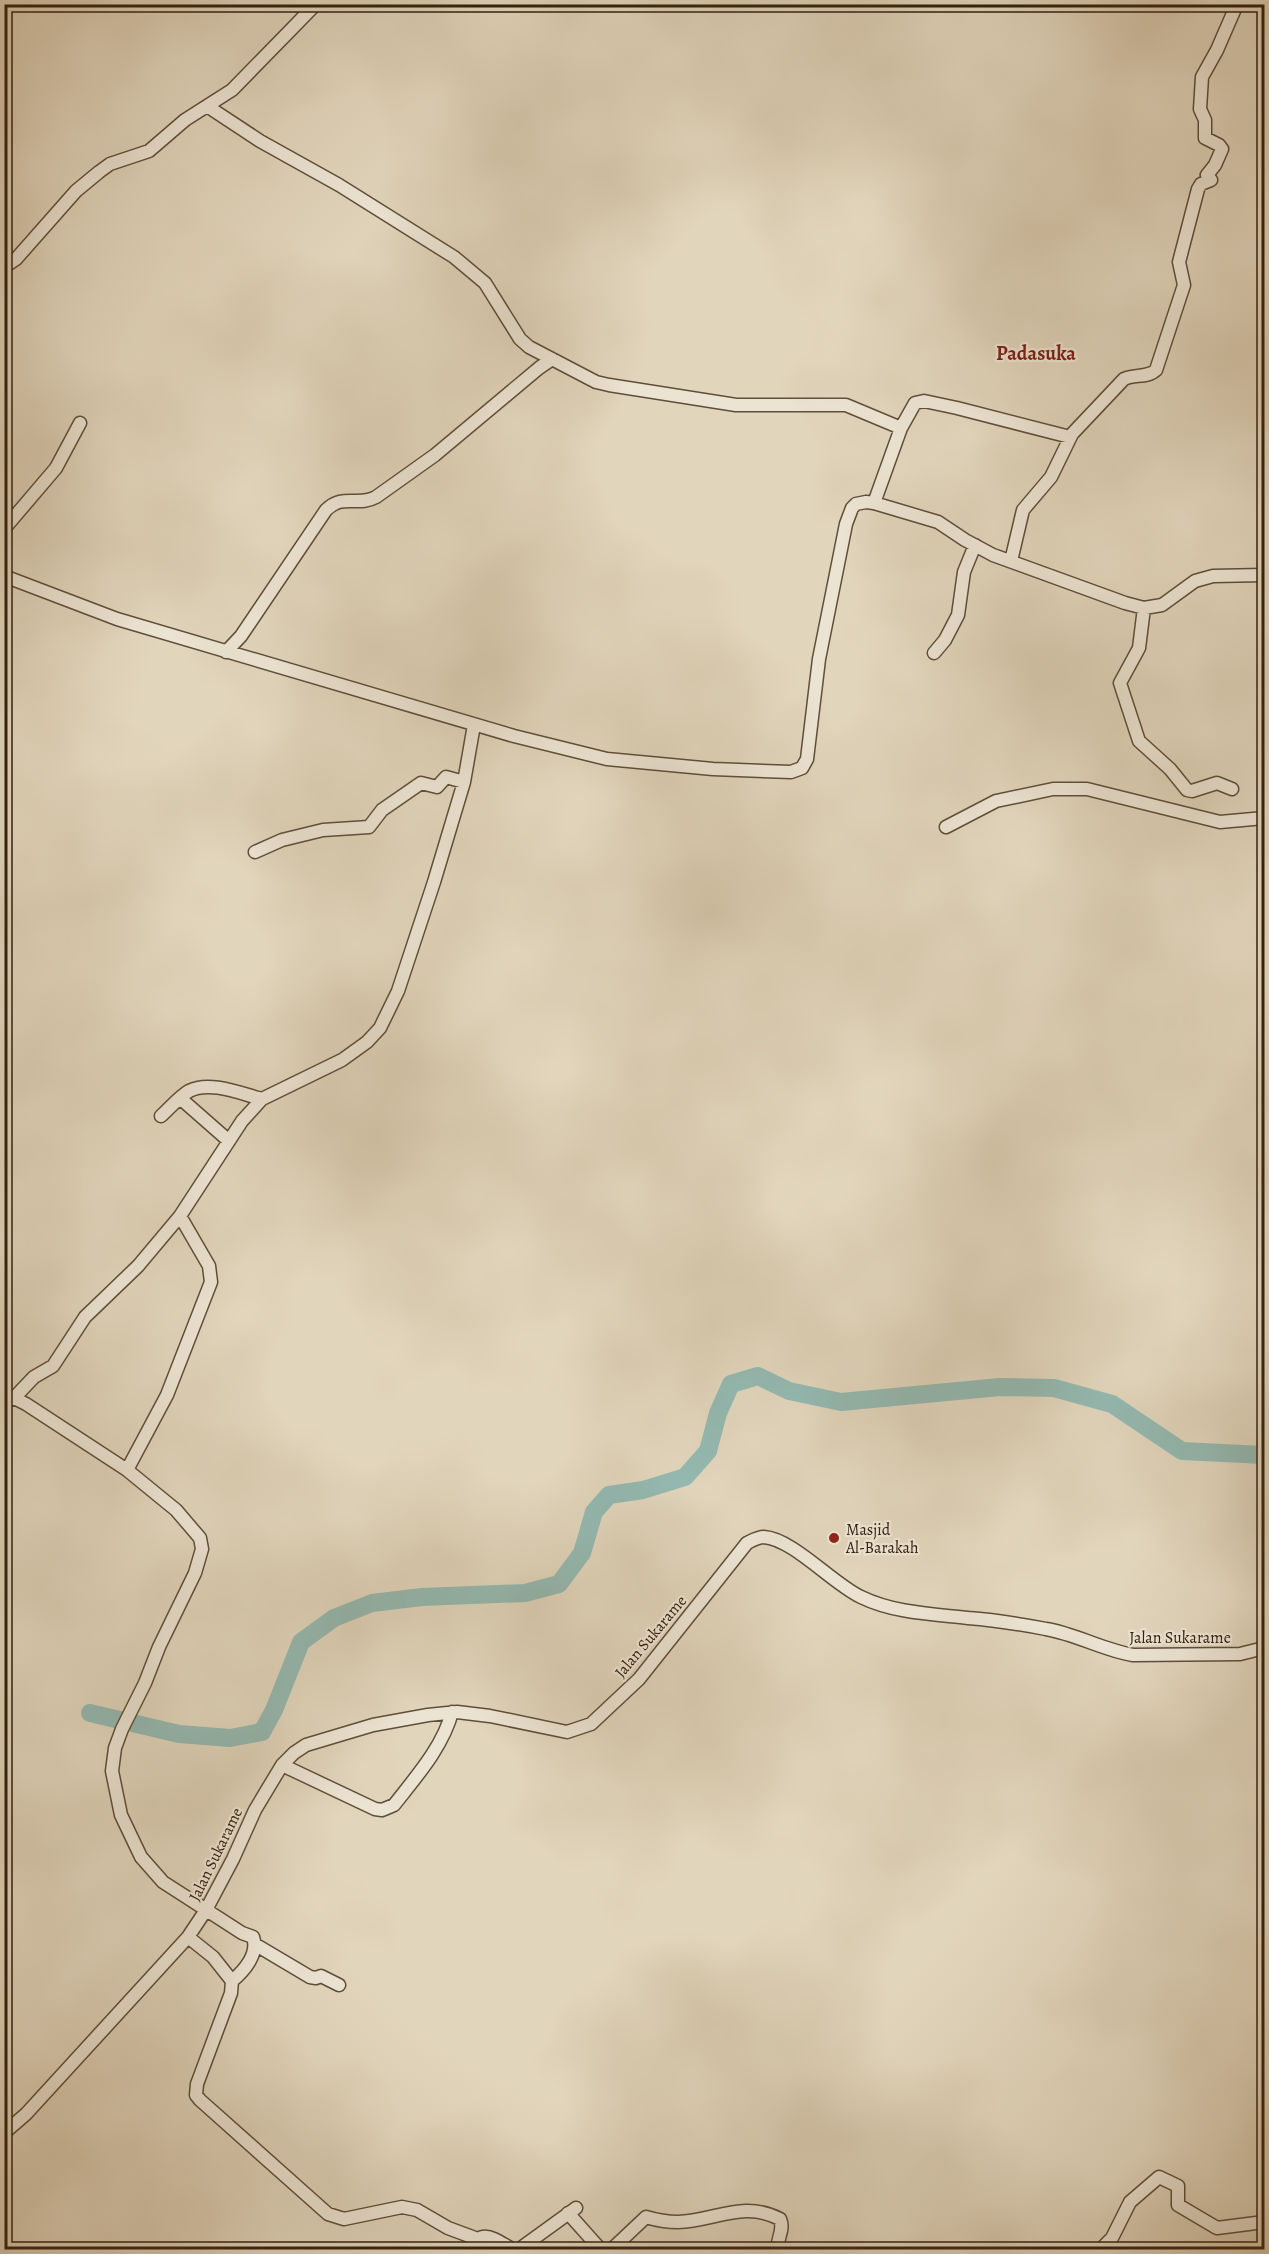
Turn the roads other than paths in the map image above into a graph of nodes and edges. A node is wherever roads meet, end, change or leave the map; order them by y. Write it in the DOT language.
graph roads {
  1 [pos="315,4"];
  2 [pos="1237,4"];
  3 [pos="207,106"];
  4 [pos="4,267"];
  5 [pos="552,359"];
  6 [pos="80,423"];
  7 [pos="901,428"];
  8 [pos="1070,437"];
  9 [pos="874,503"];
  10 [pos="4,529"];
  11 [pos="975,545"];
  12 [pos="1011,561"];
  13 [pos="1264,575"];
  14 [pos="4,576"];
  15 [pos="1144,608"];
  16 [pos="226,652"];
  17 [pos="934,653"];
  18 [pos="474,725"];
  19 [pos="464,782"];
  20 [pos="1232,789"];
  21 [pos="1264,818"];
  22 [pos="946,827"];
  23 [pos="255,852"];
  24 [pos="180,1098"];
  25 [pos="262,1099"];
  26 [pos="161,1116"];
  27 [pos="229,1141"];
  28 [pos="180,1216"];
  29 [pos="9,1399"];
  30 [pos="127,1470"];
  31 [pos="1264,1648"];
  32 [pos="452,1712"];
  33 [pos="282,1765"];
  34 [pos="207,1910"];
  35 [pos="188,1937"];
  36 [pos="256,1945"];
  37 [pos="232,1981"];
  38 [pos="339,1985"];
  39 [pos="4,2133"];
  40 [pos="1264,2222"];
  41 [pos="475,2238"];
  42 [pos="604,2249"];
  43 [pos="467,2250"];
  44 [pos="514,2250"];
  45 [pos="518,2250"];
  46 [pos="778,2250"];
  47 [pos="1100,2250"];
  1 -- 3 [label="street"];
  2 -- 8 [label="street"];
  3 -- 4 [label="street"];
  3 -- 5 [label="street"];
  5 -- 7 [label="street"];
  5 -- 16 [label="street"];
  6 -- 10 [label="street"];
  7 -- 8 [label="street"];
  7 -- 9 [label="street"];
  8 -- 12 [label="street"];
  9 -- 11 [label="street"];
  9 -- 18 [label="street"];
  11 -- 12 [label="street"];
  11 -- 17 [label="street"];
  12 -- 15 [label="street"];
  13 -- 15 [label="street"];
  14 -- 16 [label="street"];
  15 -- 20 [label="street"];
  16 -- 18 [label="street"];
  18 -- 19 [label="street"];
  19 -- 23 [label="street"];
  19 -- 25 [label="street"];
  21 -- 22 [label="street"];
  24 -- 25 [label="street"];
  24 -- 26 [label="street"];
  24 -- 27 [label="street"];
  25 -- 27 [label="street"];
  27 -- 28 [label="street"];
  28 -- 29 [label="street"];
  28 -- 30 [label="street"];
  29 -- 30 [label="street"];
  30 -- 34 [label="street"];
  31 -- 32 [label="street, Jalan Sukarame"];
  32 -- 33 [label="street, Jalan Sukarame"];
  32 -- 33 [label="street"];
  33 -- 34 [label="street, Jalan Sukarame"];
  34 -- 35 [label="street, Jalan Sukarame"];
  34 -- 36 [label="street"];
  35 -- 37 [label="street"];
  35 -- 39 [label="street, Jalan Sukarame"];
  36 -- 37 [label="street"];
  36 -- 38 [label="street"];
  37 -- 41 [label="street"];
  40 -- 47 [label="street"];
  41 -- 43 [label="street"];
  41 -- 44 [label="street"];
  42 -- 45 [label="street"];
  42 -- 46 [label="street"];
}
